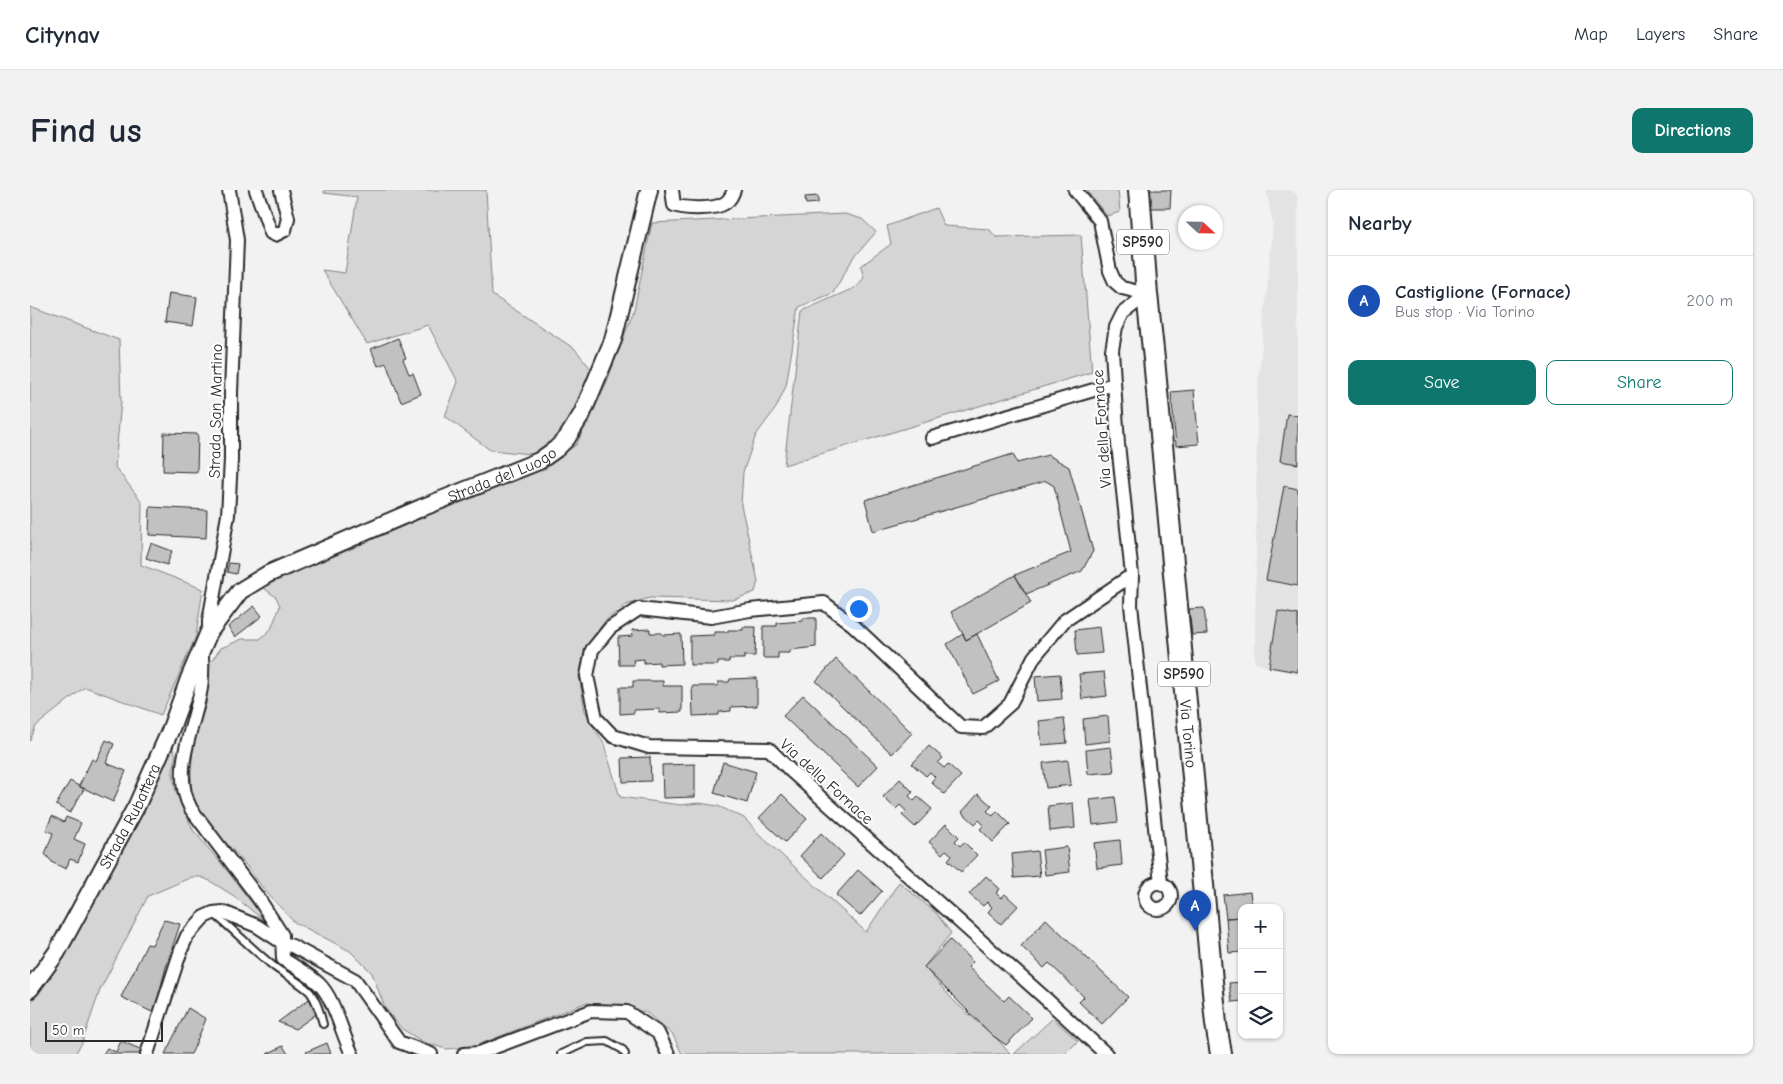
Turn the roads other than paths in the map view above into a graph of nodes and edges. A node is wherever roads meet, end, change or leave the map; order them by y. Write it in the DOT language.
graph roads {
  1 [pos="228,190"];
  2 [pos="256,190"];
  3 [pos="281,190"];
  4 [pos="649,190"];
  5 [pos="672,190"];
  6 [pos="734,190"];
  7 [pos="1075,190"];
  8 [pos="1139,190"];
  9 [pos="1147,294"];
  10 [pos="1114,384"];
  11 [pos="932,438"];
  12 [pos="1132,575"];
  13 [pos="209,632"];
  14 [pos="202,648"];
  15 [pos="1161,883"];
  16 [pos="213,913"];
  17 [pos="283,943"];
  18 [pos="30,989"];
  19 [pos="323,1024"];
  20 [pos="148,1054"];
  21 [pos="352,1054"];
  22 [pos="431,1054"];
  23 [pos="464,1054"];
  24 [pos="562,1054"];
  25 [pos="625,1054"];
  26 [pos="668,1054"];
  27 [pos="1106,1054"];
  28 [pos="1221,1054"];
  1 -- 13 [label="street, Strada San Martino"];
  2 -- 3 [label="street"];
  4 -- 13 [label="street, Strada del Luogo"];
  5 -- 6 [label="street"];
  7 -- 9 [label="street"];
  8 -- 9 [label="main road, Via Torino / SP590"];
  9 -- 10 [label="street, Via della Fornace"];
  9 -- 28 [label="main road, Via Torino / SP590"];
  10 -- 11 [label="street"];
  10 -- 12 [label="street, Via della Fornace"];
  12 -- 15 [label="street, Via della Fornace"];
  12 -- 27 [label="street, Via della Fornace"];
  13 -- 14 [label="street, Strada Rubattera"];
  14 -- 17 [label="street"];
  14 -- 18 [label="street, Strada Rubattera"];
  16 -- 17 [label="street"];
  16 -- 19 [label="lane"];
  16 -- 20 [label="street"];
  17 -- 21 [label="street"];
  17 -- 22 [label="street"];
  23 -- 26 [label="street"];
  24 -- 25 [label="lane"];
}
